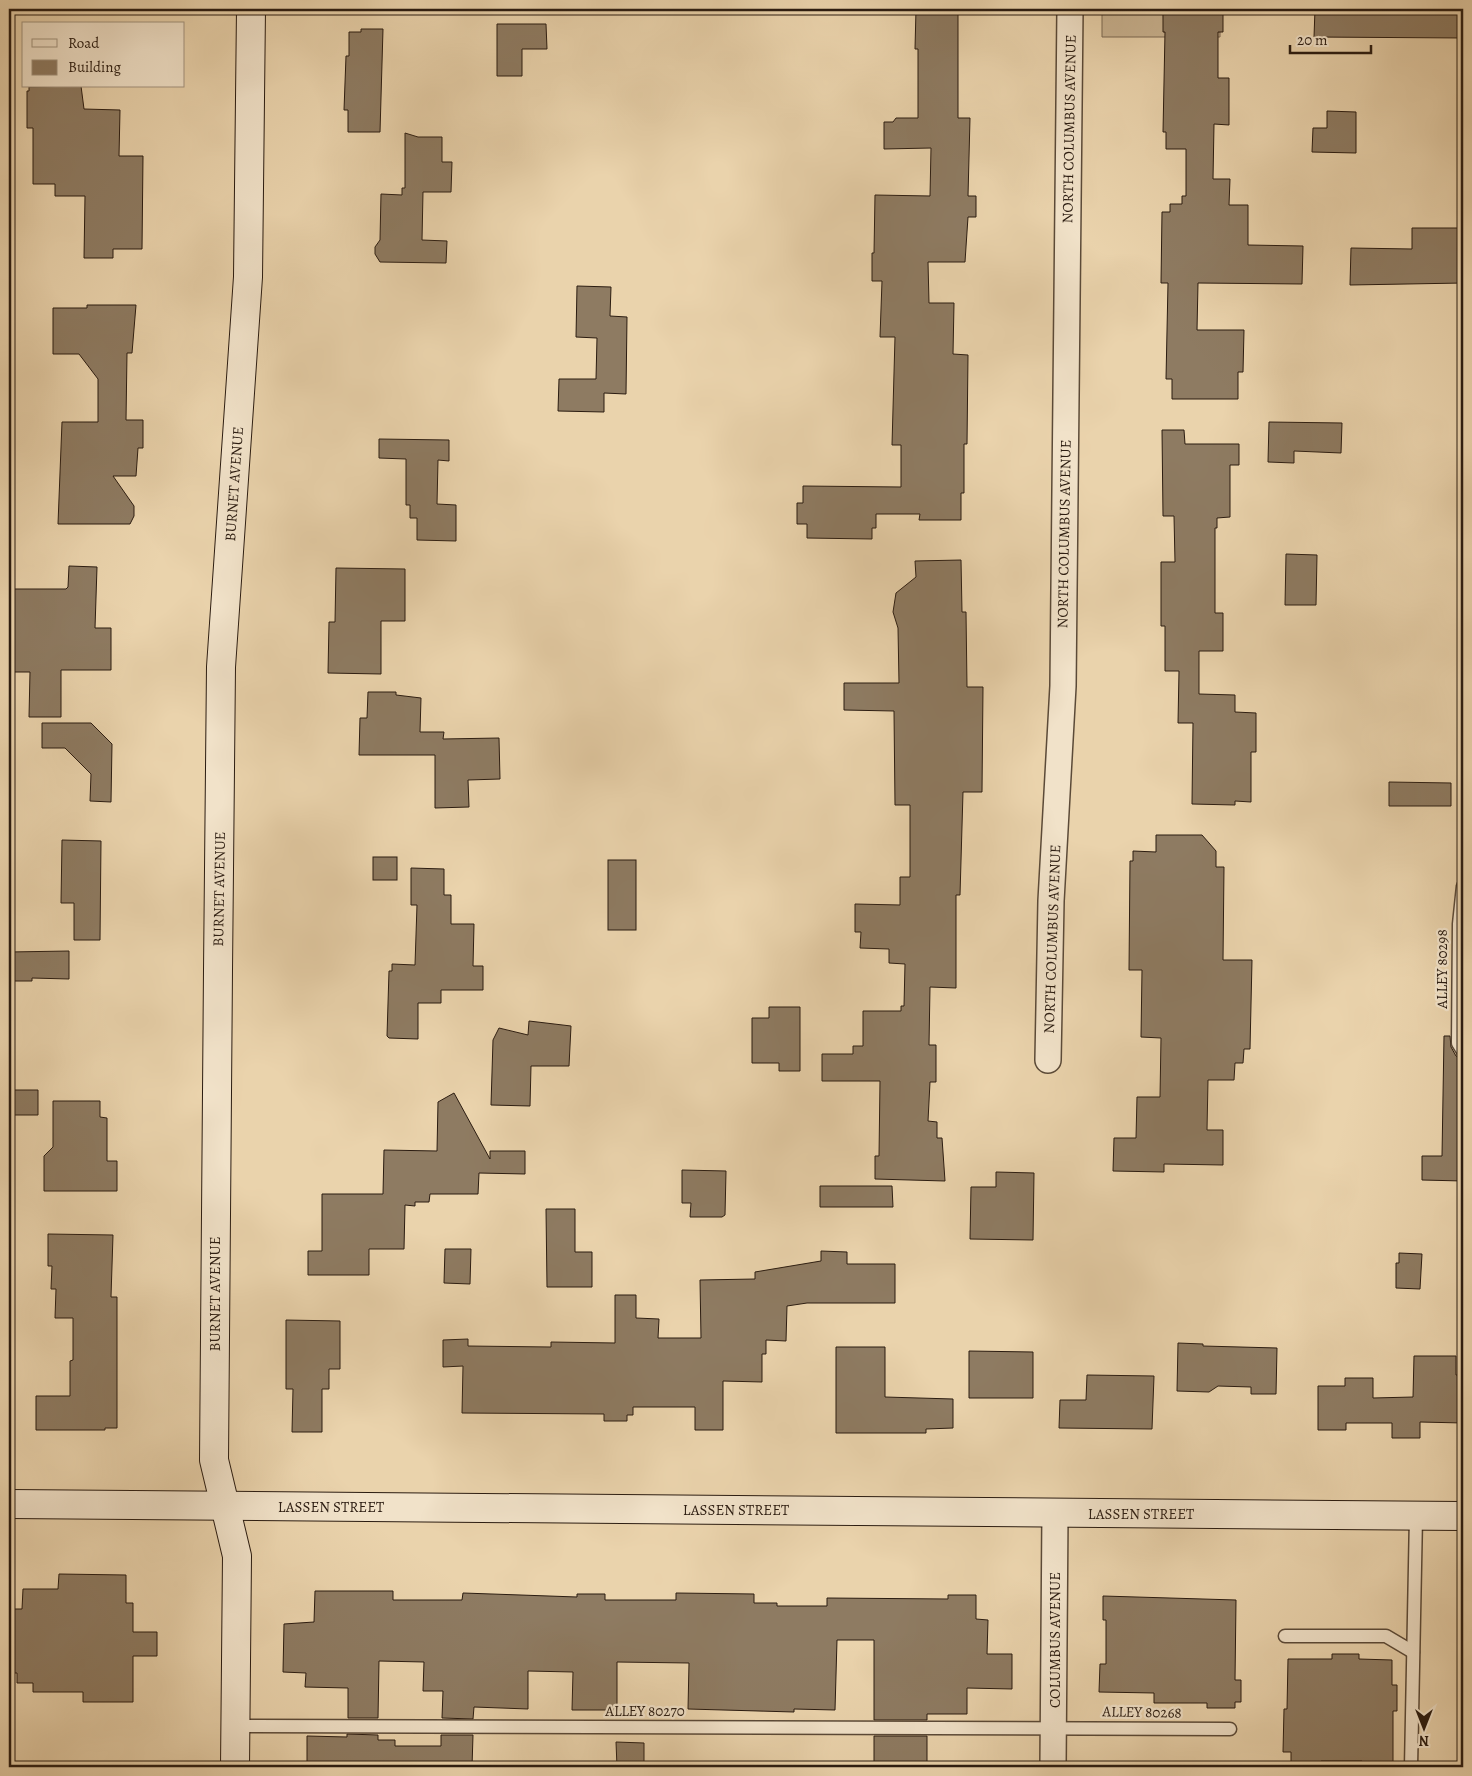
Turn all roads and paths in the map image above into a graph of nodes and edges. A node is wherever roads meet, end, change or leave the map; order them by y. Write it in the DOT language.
graph roads {
  1 [pos="251,9"];
  2 [pos="1070,9"];
  3 [pos="1463,886"];
  4 [pos="1463,1051"];
  5 [pos="1048,1060"];
  6 [pos="9,1504"];
  7 [pos="226,1506"];
  8 [pos="1056,1513"];
  9 [pos="1416,1516"];
  10 [pos="1463,1516"];
  11 [pos="1286,1636"];
  12 [pos="1412,1652"];
  13 [pos="235,1726"];
  14 [pos="1054,1728"];
  15 [pos="1230,1730"];
  16 [pos="235,1767"];
  17 [pos="1053,1767"];
  18 [pos="1411,1767"];
  1 -- 7 [label="street, BURNET AVENUE"];
  2 -- 5 [label="street, NORTH COLUMBUS AVENUE"];
  3 -- 4 [label="lane, ALLEY 80298"];
  6 -- 7 [label="street, LASSEN STREET"];
  7 -- 8 [label="street, LASSEN STREET"];
  7 -- 13 [label="street, BURNET AVENUE"];
  8 -- 9 [label="street, LASSEN STREET"];
  8 -- 14 [label="street, COLUMBUS AVENUE"];
  9 -- 10 [label="street, LASSEN STREET"];
  9 -- 12 [label="lane"];
  11 -- 12 [label="lane"];
  12 -- 18 [label="lane"];
  13 -- 14 [label="lane, ALLEY 80270"];
  13 -- 16 [label="street, BURNET AVENUE"];
  14 -- 15 [label="lane, ALLEY 80268"];
  14 -- 17 [label="street, COLUMBUS AVENUE"];
}
